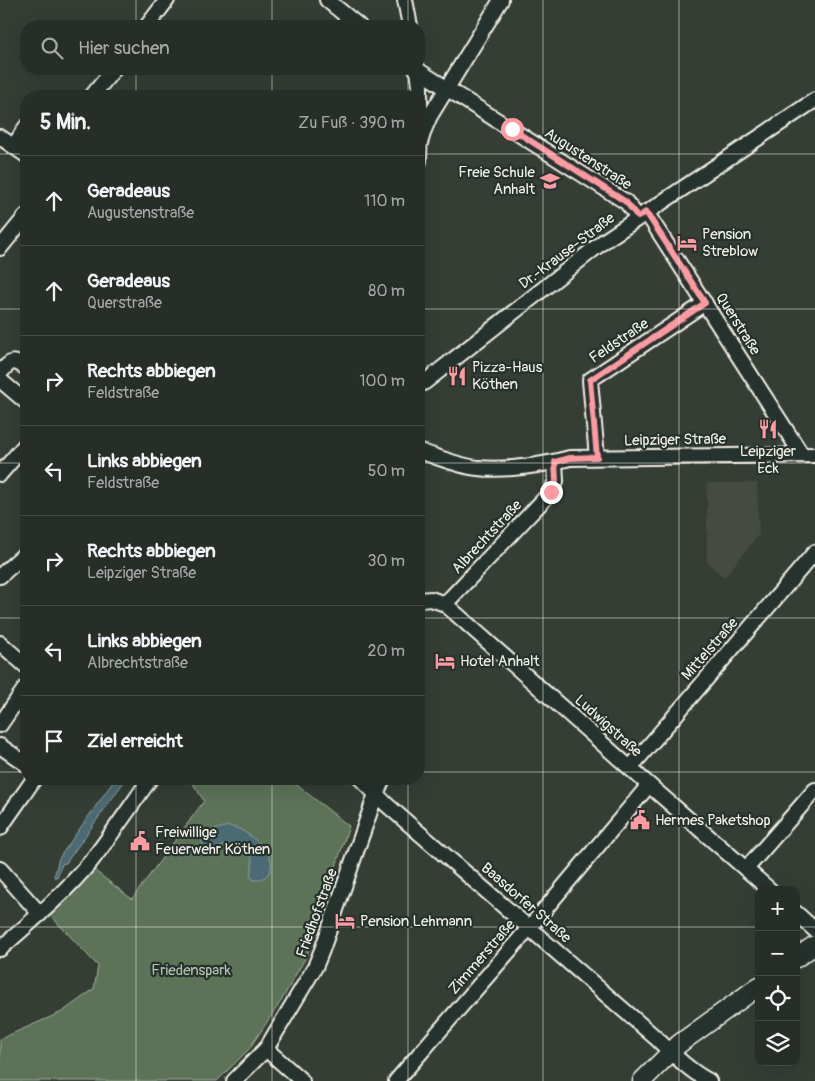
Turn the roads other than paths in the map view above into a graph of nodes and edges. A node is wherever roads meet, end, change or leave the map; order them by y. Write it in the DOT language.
graph roads {
  1 [pos="167,0"];
  2 [pos="327,0"];
  3 [pos="405,0"];
  4 [pos="501,0"];
  5 [pos="151,20"];
  6 [pos="352,20"];
  7 [pos="409,20"];
  8 [pos="425,74"];
  9 [pos="109,75"];
  10 [pos="418,75"];
  11 [pos="447,89"];
  12 [pos="97,90"];
  13 [pos="420,90"];
  14 [pos="815,100"];
  15 [pos="425,128"];
  16 [pos="20,136"];
  17 [pos="0,137"];
  18 [pos="14,146"];
  19 [pos="20,150"];
  20 [pos="642,214"];
  21 [pos="20,223"];
  22 [pos="0,248"];
  23 [pos="705,303"];
  24 [pos="20,364"];
  25 [pos="0,373"];
  26 [pos="0,380"];
  27 [pos="425,382"];
  28 [pos="20,397"];
  29 [pos="20,451"];
  30 [pos="425,453"];
  31 [pos="808,455"];
  32 [pos="597,457"];
  33 [pos="555,462"];
  34 [pos="0,474"];
  35 [pos="815,552"];
  36 [pos="20,559"];
  37 [pos="0,576"];
  38 [pos="425,600"];
  39 [pos="446,604"];
  40 [pos="0,643"];
  41 [pos="20,661"];
  42 [pos="20,697"];
  43 [pos="0,725"];
  44 [pos="0,746"];
  45 [pos="20,760"];
  46 [pos="630,768"];
  47 [pos="30,785"];
  48 [pos="146,785"];
  49 [pos="367,785"];
  50 [pos="380,785"];
  51 [pos="649,785"];
  52 [pos="815,790"];
  53 [pos="376,794"];
  54 [pos="0,828"];
  55 [pos="0,868"];
  56 [pos="746,869"];
  57 [pos="765,886"];
  58 [pos="40,914"];
  59 [pos="800,917"];
  60 [pos="529,928"];
  61 [pos="815,930"];
  62 [pos="815,945"];
  63 [pos="0,949"];
  64 [pos="800,955"];
  65 [pos="755,989"];
  66 [pos="266,1049"];
  67 [pos="671,1052"];
  68 [pos="234,1081"];
  69 [pos="302,1081"];
  70 [pos="396,1081"];
  71 [pos="642,1081"];
  72 [pos="709,1081"];
  1 -- 5 [label="street"];
  2 -- 6 [label="street"];
  3 -- 7 [label="street"];
  4 -- 11 [label="street"];
  8 -- 11 [label="street, Augustenstraße"];
  9 -- 12 [label="street"];
  10 -- 13 [label="street"];
  11 -- 15 [label="street"];
  11 -- 20 [label="street, Augustenstraße"];
  14 -- 20 [label="street, Dr.-Krause-Straße"];
  16 -- 18 [label="street"];
  17 -- 18 [label="street"];
  18 -- 19 [label="street"];
  20 -- 23 [label="street, Querstraße"];
  20 -- 27 [label="street, Dr.-Krause-Straße"];
  21 -- 22 [label="street"];
  23 -- 31 [label="street, Querstraße"];
  23 -- 32 [label="street, Feldstraße"];
  24 -- 25 [label="street"];
  26 -- 28 [label="street"];
  29 -- 34 [label="street"];
  30 -- 33 [label="street, Leipziger Straße"];
  31 -- 32 [label="street, Leipziger Straße"];
  32 -- 33 [label="street, Leipziger Straße"];
  33 -- 39 [label="street, Albrechtstraße"];
  35 -- 46 [label="street, Mittelstraße"];
  36 -- 37 [label="street"];
  38 -- 39 [label="street"];
  39 -- 46 [label="street, Ludwigstraße"];
  40 -- 41 [label="street"];
  42 -- 43 [label="street"];
  44 -- 45 [label="street"];
  46 -- 51 [label="street, Ludwigstraße"];
  47 -- 54 [label="street"];
  48 -- 58 [label="street"];
  49 -- 53 [label="street, Baasdorfer Straße"];
  50 -- 53 [label="street, Friedhofstraße"];
  51 -- 56 [label="street, Ludwigstraße"];
  51 -- 60 [label="street, Zimmerstraße"];
  52 -- 56 [label="street"];
  53 -- 60 [label="street, Baasdorfer Straße"];
  53 -- 66 [label="street, Friedhofstraße"];
  55 -- 58 [label="street"];
  56 -- 57 [label="street, Ludwigstraße"];
  58 -- 63 [label="street"];
  59 -- 61 [label="street"];
  60 -- 67 [label="street, Baasdorfer Straße"];
  60 -- 70 [label="street, Zimmerstraße"];
  62 -- 64 [label="main road"];
  65 -- 67 [label="main road"];
  66 -- 68 [label="street, Friedhofstraße"];
  66 -- 69 [label="street"];
  67 -- 71 [label="main road"];
  67 -- 72 [label="street, Baasdorfer Straße"];
}
